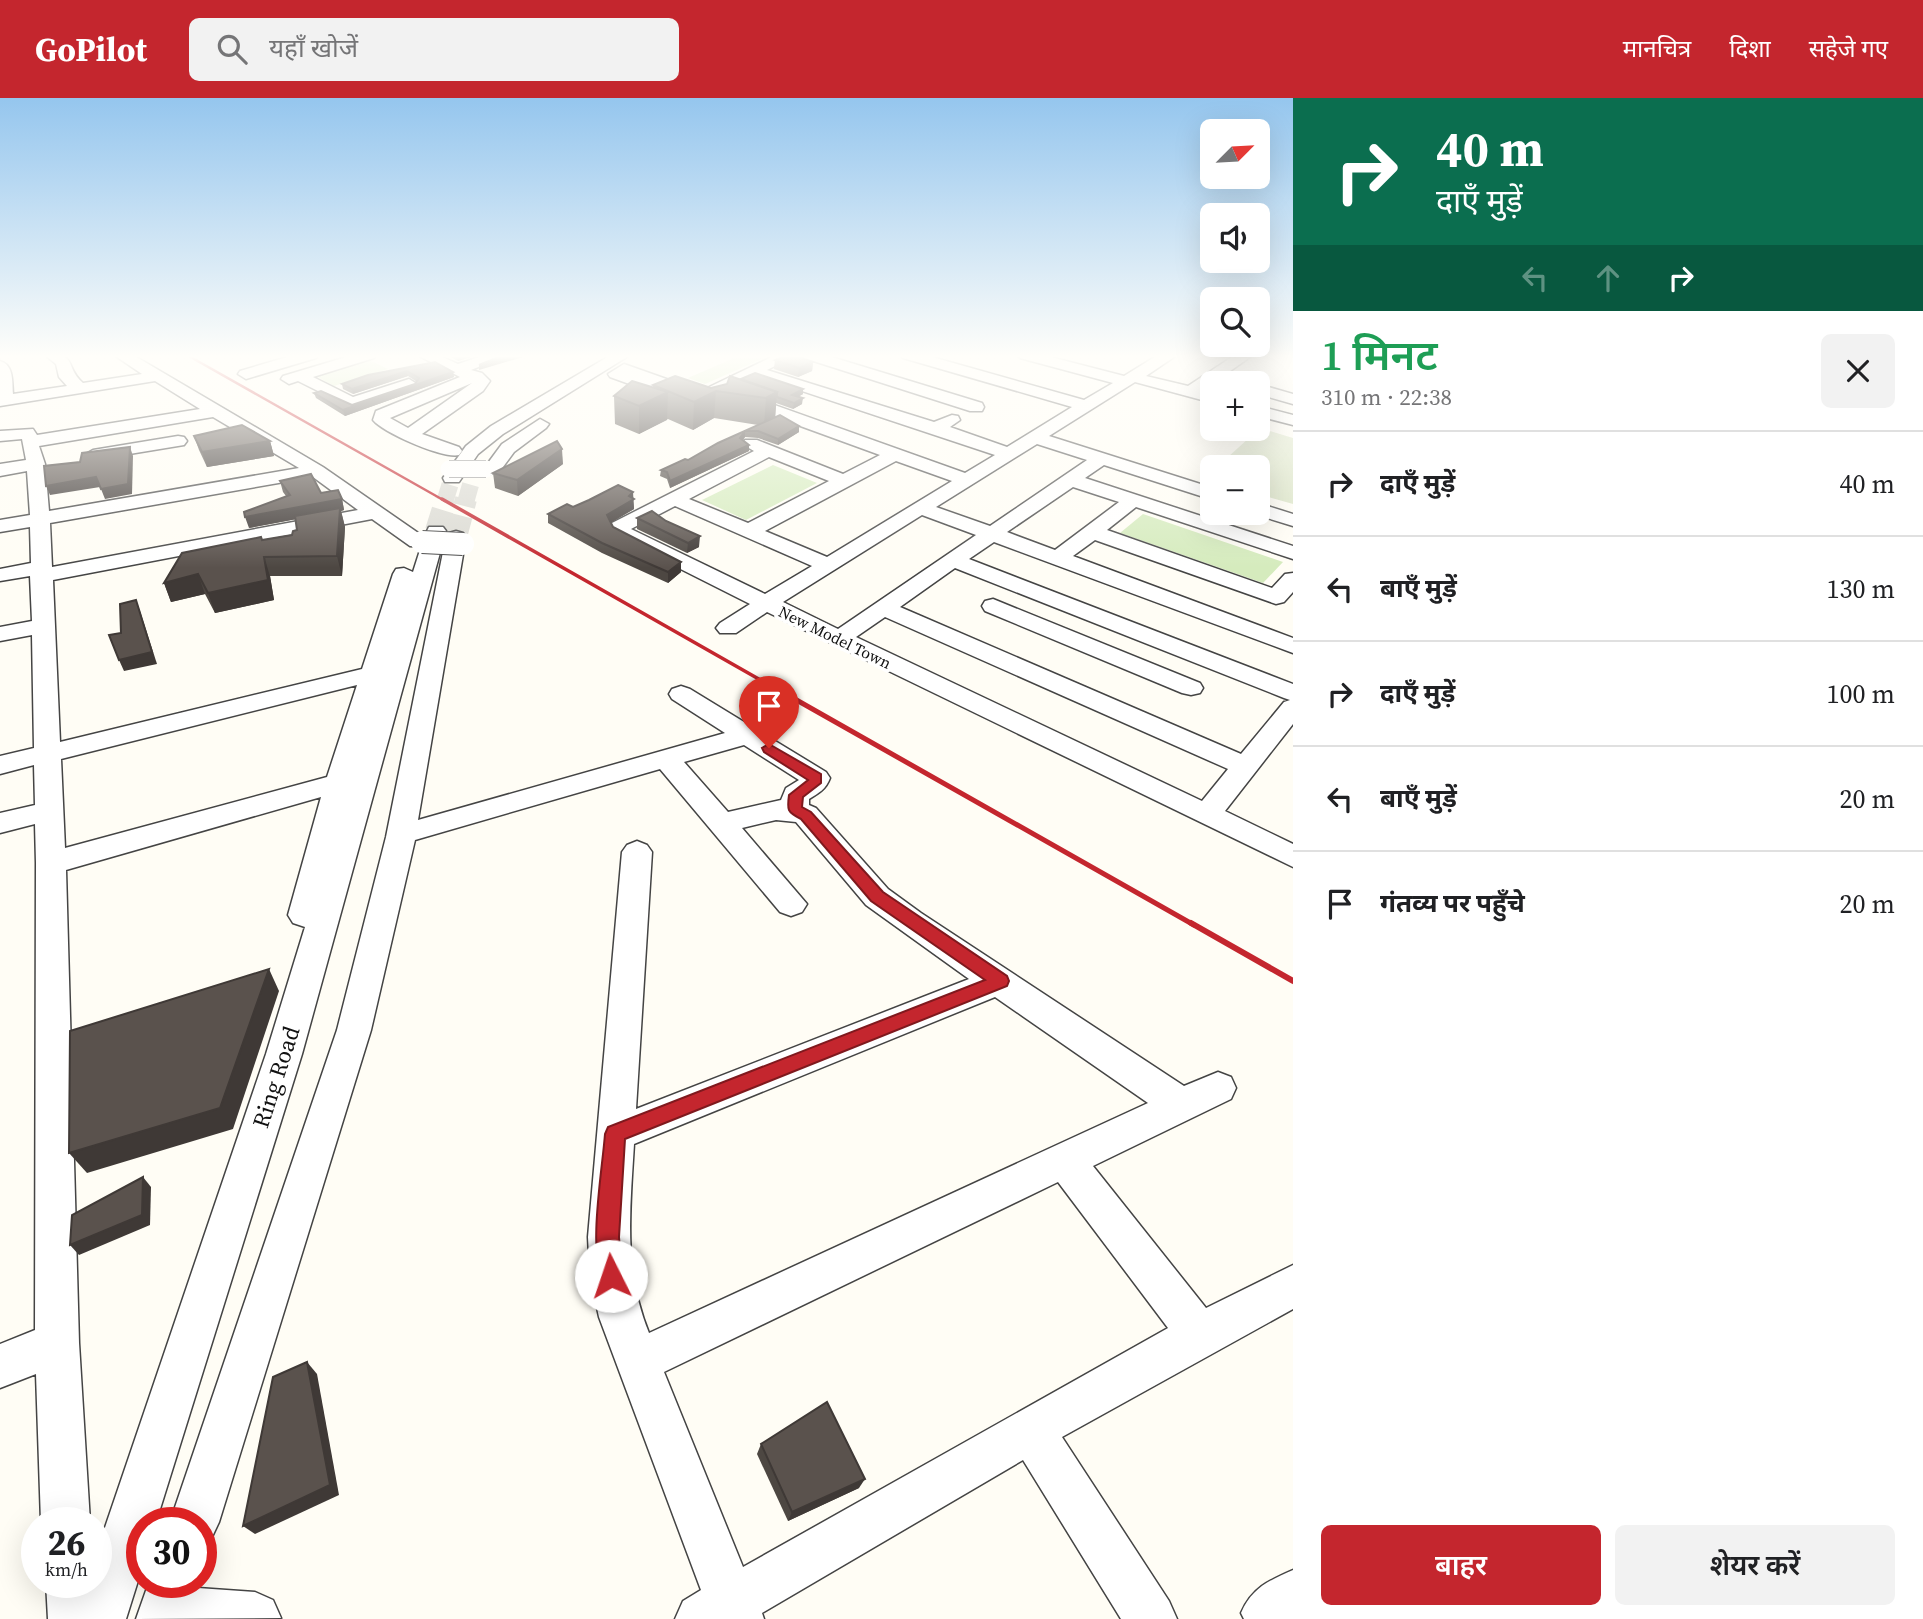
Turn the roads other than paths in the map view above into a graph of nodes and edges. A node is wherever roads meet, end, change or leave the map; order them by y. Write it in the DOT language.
graph roads {
  1 [pos="126,426"];
  2 [pos="242,426"];
  3 [pos="392,426"];
  4 [pos="422,426"];
  5 [pos="489,426"];
  6 [pos="505,426"];
  7 [pos="526,426"];
  8 [pos="537,426"];
  9 [pos="818,426"];
  10 [pos="929,426"];
  11 [pos="939,426"];
  12 [pos="1055,426"];
  13 [pos="120,427"];
  14 [pos="935,428"];
  15 [pos="409,435"];
  16 [pos="0,436"];
  17 [pos="1036,438"];
  18 [pos="32,441"];
  19 [pos="178,441"];
  20 [pos="742,441"];
  21 [pos="126,450"];
  22 [pos="768,451"];
  23 [pos="895,454"];
  24 [pos="1010,454"];
  25 [pos="89,456"];
  26 [pos="1101,458"];
  27 [pos="36,464"];
  28 [pos="451,466"];
  29 [pos="0,470"];
  30 [pos="316,471"];
  31 [pos="968,480"];
  32 [pos="1070,480"];
  33 [pos="845,481"];
  34 [pos="471,483"];
  35 [pos="1200,490"];
  36 [pos="674,499"];
  37 [pos="1133,500"];
  38 [pos="921,508"];
  39 [pos="373,513"];
  40 [pos="1270,513"];
  41 [pos="40,518"];
  42 [pos="1293,520"];
  43 [pos="0,526"];
  44 [pos="750,531"];
  45 [pos="1093,532"];
  46 [pos="992,533"];
  47 [pos="439,539"];
  48 [pos="1293,553"];
  49 [pos="1058,558"];
  50 [pos="953,560"];
  51 [pos="828,565"];
  52 [pos="41,572"];
  53 [pos="0,575"];
  54 [pos="1293,579"];
  55 [pos="1021,587"];
  56 [pos="1284,600"];
  57 [pos="766,603"];
  58 [pos="993,606"];
  59 [pos="883,608"];
  60 [pos="42,626"];
  61 [pos="728,628"];
  62 [pos="0,634"];
  63 [pos="951,636"];
  64 [pos="838,639"];
  65 [pos="1293,646"];
  66 [pos="1214,663"];
  67 [pos="372,674"];
  68 [pos="1191,688"];
  69 [pos="1293,693"];
  70 [pos="681,694"];
  71 [pos="1293,707"];
  72 [pos="1154,726"];
  73 [pos="747,735"];
  74 [pos="47,754"];
  75 [pos="666,758"];
  76 [pos="0,765"];
  77 [pos="1246,766"];
  78 [pos="339,783"];
  79 [pos="794,809"];
  80 [pos="49,811"];
  81 [pos="1206,815"];
  82 [pos="0,823"];
  83 [pos="723,824"];
  84 [pos="417,831"];
  85 [pos="637,852"];
  86 [pos="1293,856"];
  87 [pos="51,863"];
  88 [pos="792,904"];
  89 [pos="1000,981"];
  90 [pos="293,1023"];
  91 [pos="354,1030"];
  92 [pos="615,1134"];
  93 [pos="1066,1161"];
  94 [pos="1293,1286"];
  95 [pos="1199,1334"];
  96 [pos="57,1343"];
  97 [pos="638,1361"];
  98 [pos="0,1366"];
  99 [pos="1030,1429"];
  100 [pos="64,1507"];
  101 [pos="199,1507"];
  102 [pos="72,1598"];
  103 [pos="167,1604"];
  104 [pos="723,1613"];
  105 [pos="255,1618"];
  106 [pos="74,1619"];
  107 [pos="100,1619"];
  108 [pos="1151,1619"];
  1 -- 13 [label="street"];
  2 -- 30 [label="street"];
  3 -- 15 [label="street"];
  4 -- 15 [label="street"];
  5 -- 28 [label="street"];
  6 -- 28 [label="street"];
  7 -- 34 [label="street"];
  8 -- 28 [label="street, bridge"];
  9 -- 23 [label="street"];
  10 -- 14 [label="street"];
  11 -- 14 [label="street"];
  12 -- 17 [label="street, New Model Town"];
  13 -- 18 [label="street"];
  13 -- 21 [label="street"];
  14 -- 24 [label="street"];
  15 -- 28 [label="street"];
  16 -- 18 [label="street"];
  17 -- 24 [label="street, New Model Town"];
  17 -- 26 [label="street"];
  18 -- 27 [label="street"];
  19 -- 21 [label="street"];
  20 -- 22 [label="street"];
  21 -- 25 [label="street"];
  22 -- 33 [label="street"];
  22 -- 36 [label="street"];
  23 -- 31 [label="street"];
  23 -- 33 [label="street"];
  24 -- 31 [label="street, New Model Town"];
  26 -- 32 [label="street"];
  26 -- 35 [label="street"];
  27 -- 29 [label="street"];
  27 -- 41 [label="street"];
  30 -- 39 [label="street"];
  30 -- 41 [label="street"];
  31 -- 38 [label="street, New Model Town"];
  32 -- 37 [label="street"];
  32 -- 46 [label="street"];
  33 -- 44 [label="street"];
  36 -- 44 [label="street"];
  36 -- 57 [label="street"];
  37 -- 45 [label="street"];
  37 -- 48 [label="street"];
  38 -- 46 [label="street"];
  38 -- 51 [label="street, New Model Town"];
  39 -- 47 [label="street"];
  39 -- 52 [label="street"];
  40 -- 42 [label="street"];
  41 -- 43 [label="street"];
  41 -- 52 [label="street"];
  44 -- 51 [label="street"];
  45 -- 49 [label="street"];
  45 -- 56 [label="street"];
  46 -- 49 [label="street"];
  46 -- 50 [label="street"];
  47 -- 67 [label="street"];
  47 -- 84 [label="street"];
  47 -- 90 [label="street, Ring Road"];
  47 -- 91 [label="street"];
  49 -- 65 [label="street"];
  50 -- 55 [label="street"];
  50 -- 59 [label="street"];
  51 -- 57 [label="street, New Model Town"];
  52 -- 53 [label="street"];
  52 -- 60 [label="street"];
  54 -- 56 [label="street"];
  55 -- 58 [label="street"];
  55 -- 66 [label="street"];
  57 -- 61 [label="street"];
  57 -- 64 [label="street, New Model Town"];
  58 -- 63 [label="street"];
  58 -- 68 [label="street"];
  59 -- 63 [label="street"];
  59 -- 64 [label="street"];
  60 -- 62 [label="street"];
  60 -- 74 [label="street"];
  63 -- 72 [label="street"];
  64 -- 81 [label="street, New Model Town"];
  66 -- 68 [label="street"];
  66 -- 69 [label="street"];
  67 -- 74 [label="street"];
  67 -- 78 [label="street"];
  68 -- 72 [label="street"];
  70 -- 73 [label="street"];
  71 -- 77 [label="street"];
  72 -- 77 [label="street"];
  73 -- 75 [label="street"];
  73 -- 79 [label="street"];
  74 -- 76 [label="street"];
  74 -- 80 [label="street"];
  75 -- 83 [label="street"];
  75 -- 84 [label="street"];
  77 -- 81 [label="street"];
  78 -- 87 [label="street"];
  78 -- 90 [label="street"];
  79 -- 83 [label="street"];
  79 -- 89 [label="street"];
  80 -- 82 [label="street"];
  80 -- 87 [label="street"];
  81 -- 86 [label="street, New Model Town"];
  83 -- 88 [label="street"];
  84 -- 91 [label="street"];
  85 -- 92 [label="street"];
  87 -- 96 [label="street"];
  89 -- 92 [label="street"];
  89 -- 93 [label="street"];
  90 -- 107 [label="street, Ring Road"];
  91 -- 101 [label="street"];
  92 -- 97 [label="street"];
  93 -- 95 [label="street"];
  93 -- 97 [label="street"];
  94 -- 95 [label="street"];
  95 -- 99 [label="street"];
  96 -- 98 [label="street"];
  96 -- 100 [label="street"];
  97 -- 104 [label="street"];
  99 -- 104 [label="street"];
  99 -- 108 [label="street"];
  102 -- 106 [label="street"];
  103 -- 105 [label="street"];
}
